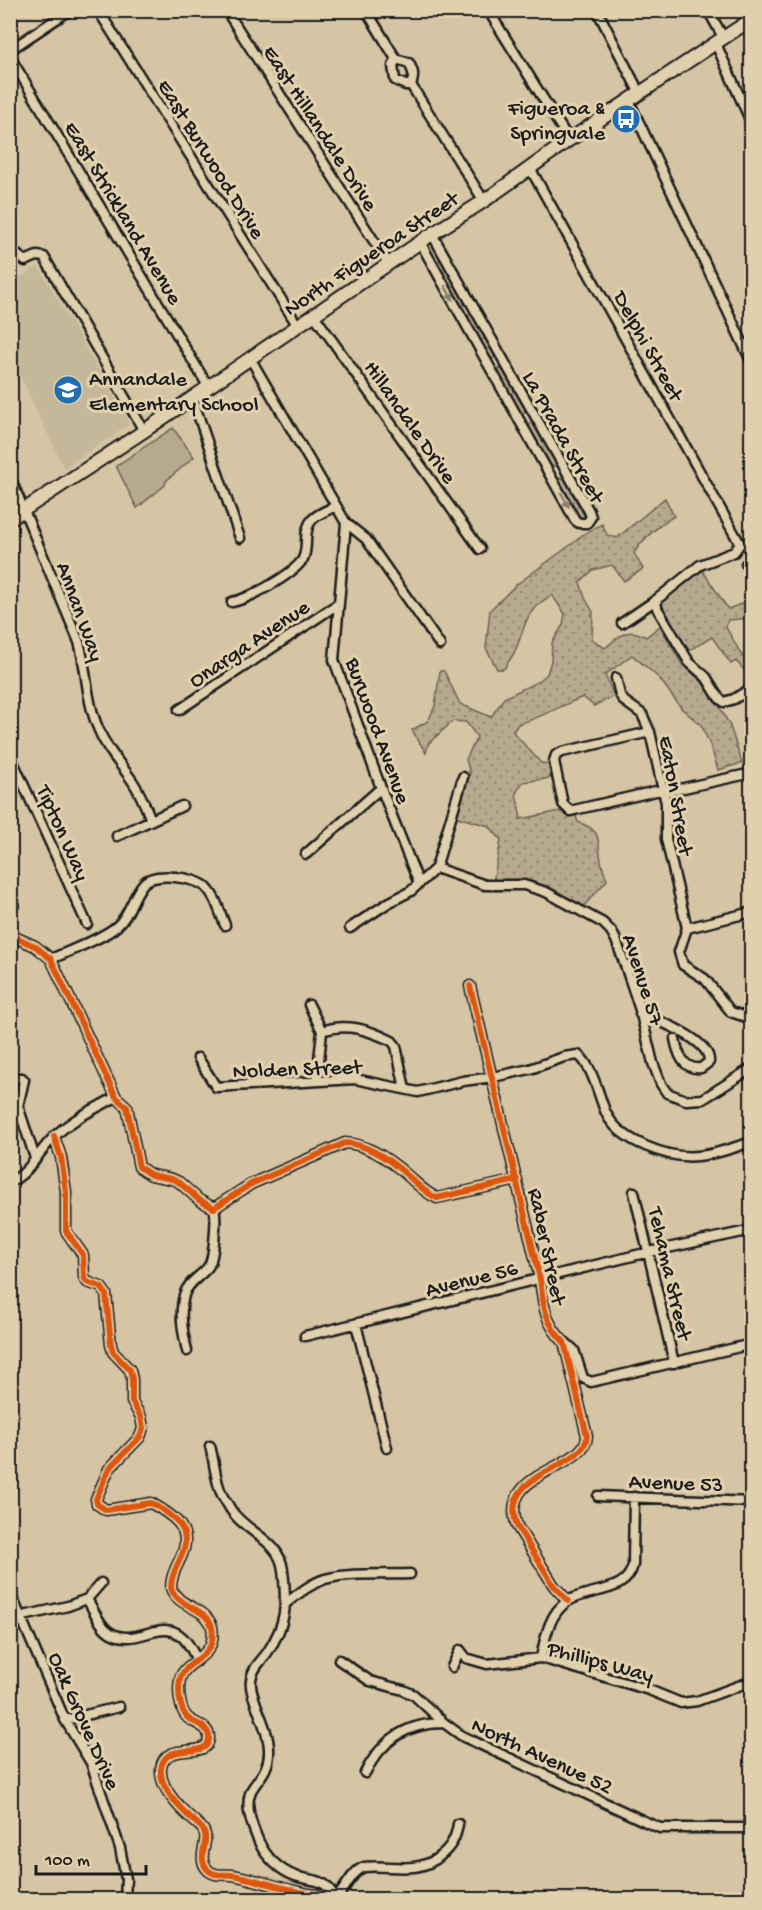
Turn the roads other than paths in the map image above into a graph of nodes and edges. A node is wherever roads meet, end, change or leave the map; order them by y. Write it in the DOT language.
graph roads {
  1 [pos="98,10"];
  2 [pos="226,10"];
  3 [pos="366,10"];
  4 [pos="488,10"];
  5 [pos="597,10"];
  6 [pos="708,10"];
  7 [pos="70,11"];
  8 [pos="752,19"];
  9 [pos="720,42"];
  10 [pos="10,50"];
  11 [pos="10,57"];
  12 [pos="396,59"];
  13 [pos="411,85"];
  14 [pos="640,94"];
  15 [pos="629,101"];
  16 [pos="752,124"];
  17 [pos="569,140"];
  18 [pos="530,168"];
  19 [pos="484,201"];
  20 [pos="432,234"];
  21 [pos="420,242"];
  22 [pos="10,249"];
  23 [pos="388,263"];
  24 [pos="473,306"];
  25 [pos="460,314"];
  26 [pos="314,315"];
  27 [pos="298,326"];
  28 [pos="250,358"];
  29 [pos="502,359"];
  30 [pos="752,363"];
  31 [pos="490,367"];
  32 [pos="208,386"];
  33 [pos="192,397"];
  34 [pos="533,414"];
  35 [pos="521,420"];
  36 [pos="144,431"];
  37 [pos="563,468"];
  38 [pos="552,475"];
  39 [pos="10,477"];
  40 [pos="336,506"];
  41 [pos="24,510"];
  42 [pos="10,519"];
  43 [pos="346,523"];
  44 [pos="240,537"];
  45 [pos="480,549"];
  46 [pos="656,600"];
  47 [pos="232,602"];
  48 [pos="338,604"];
  49 [pos="622,622"];
  50 [pos="440,645"];
  51 [pos="615,678"];
  52 [pos="752,688"];
  53 [pos="178,710"];
  54 [pos="650,732"];
  55 [pos="10,755"];
  56 [pos="752,773"];
  57 [pos="463,777"];
  58 [pos="381,788"];
  59 [pos="663,791"];
  60 [pos="182,806"];
  61 [pos="152,820"];
  62 [pos="117,836"];
  63 [pos="306,854"];
  64 [pos="436,868"];
  65 [pos="419,884"];
  66 [pos="752,912"];
  67 [pos="87,924"];
  68 [pos="225,925"];
  69 [pos="350,928"];
  70 [pos="687,928"];
  71 [pos="10,935"];
  72 [pos="51,959"];
  73 [pos="470,986"];
  74 [pos="309,1005"];
  75 [pos="640,1014"];
  76 [pos="752,1019"];
  77 [pos="322,1031"];
  78 [pos="675,1039"];
  79 [pos="198,1058"];
  80 [pos="752,1068"];
  81 [pos="10,1077"];
  82 [pos="493,1077"];
  83 [pos="316,1080"];
  84 [pos="405,1089"];
  85 [pos="116,1097"];
  86 [pos="54,1136"];
  87 [pos="752,1142"];
  88 [pos="35,1158"];
  89 [pos="517,1180"];
  90 [pos="10,1182"];
  91 [pos="634,1192"];
  92 [pos="214,1208"];
  93 [pos="752,1230"];
  94 [pos="649,1252"];
  95 [pos="540,1279"];
  96 [pos="356,1324"];
  97 [pos="305,1336"];
  98 [pos="564,1342"];
  99 [pos="752,1344"];
  100 [pos="187,1351"];
  101 [pos="674,1363"];
  102 [pos="210,1446"];
  103 [pos="387,1448"];
  104 [pos="598,1496"];
  105 [pos="634,1497"];
  106 [pos="752,1502"];
  107 [pos="410,1574"];
  108 [pos="101,1583"];
  109 [pos="10,1592"];
  110 [pos="87,1599"];
  111 [pos="568,1601"];
  112 [pos="285,1604"];
  113 [pos="20,1616"];
  114 [pos="10,1619"];
  115 [pos="541,1658"];
  116 [pos="339,1660"];
  117 [pos="197,1661"];
  118 [pos="452,1668"];
  119 [pos="752,1681"];
  120 [pos="119,1707"];
  121 [pos="65,1720"];
  122 [pos="444,1723"];
  123 [pos="365,1773"];
  124 [pos="458,1824"];
  125 [pos="752,1828"];
  126 [pos="126,1896"];
  127 [pos="136,1899"];
  128 [pos="337,1899"];
  1 -- 27 [label="street, East Burwood Drive"];
  2 -- 23 [label="street, East Hillandale Drive"];
  3 -- 12 [label="street"];
  4 -- 17 [label="street"];
  5 -- 14 [label="street"];
  6 -- 9 [label="street"];
  7 -- 10 [label="street"];
  8 -- 9 [label="main road, North Figueroa Street"];
  9 -- 14 [label="main road, North Figueroa Street"];
  9 -- 16 [label="street"];
  11 -- 32 [label="street, East Strickland Avenue"];
  12 -- 13 [label="street"];
  12 -- 13 [label="street"];
  13 -- 19 [label="street"];
  14 -- 15 [label="main road, North Figueroa Street"];
  15 -- 17 [label="main road, North Figueroa Street"];
  15 -- 30 [label="street"];
  17 -- 18 [label="main road, North Figueroa Street"];
  18 -- 19 [label="main road, North Figueroa Street"];
  18 -- 46 [label="street, Delphi Street"];
  19 -- 20 [label="main road, North Figueroa Street"];
  20 -- 21 [label="main road, North Figueroa Street"];
  20 -- 24 [label="street, La Prada Street"];
  21 -- 23 [label="main road, North Figueroa Street"];
  21 -- 25 [label="street, La Prada Street, one-way"];
  22 -- 36 [label="street"];
  23 -- 26 [label="main road, North Figueroa Street"];
  24 -- 25 [label="street"];
  24 -- 29 [label="street, La Prada Street"];
  25 -- 31 [label="street, La Prada Street"];
  26 -- 27 [label="main road, North Figueroa Street"];
  26 -- 45 [label="street, Hillandale Drive"];
  27 -- 28 [label="main road, North Figueroa Street"];
  28 -- 32 [label="main road, North Figueroa Street"];
  28 -- 40 [label="street"];
  29 -- 31 [label="street"];
  29 -- 34 [label="street, La Prada Street"];
  31 -- 35 [label="street, La Prada Street"];
  32 -- 33 [label="main road, North Figueroa Street"];
  33 -- 36 [label="main road, North Figueroa Street"];
  33 -- 44 [label="street"];
  34 -- 35 [label="street"];
  34 -- 37 [label="street, La Prada Street"];
  35 -- 38 [label="street, La Prada Street"];
  36 -- 41 [label="main road, North Figueroa Street"];
  37 -- 38 [label="street"];
  38 -- 37 [label="street, La Prada Street, one-way"];
  39 -- 41 [label="street, Annan Way"];
  40 -- 43 [label="street"];
  40 -- 47 [label="street"];
  41 -- 42 [label="main road, North Figueroa Street"];
  41 -- 61 [label="street, Annan Way"];
  43 -- 48 [label="street, Burwood Avenue"];
  43 -- 50 [label="street"];
  46 -- 49 [label="street"];
  46 -- 52 [label="street"];
  48 -- 53 [label="street, Onarga Avenue"];
  48 -- 58 [label="street, Burwood Avenue"];
  51 -- 54 [label="street, Eaton Street"];
  54 -- 59 [label="street, Eaton Street"];
  54 -- 59 [label="street"];
  55 -- 67 [label="street, Tipton Way"];
  56 -- 59 [label="street"];
  57 -- 64 [label="street"];
  58 -- 63 [label="street"];
  58 -- 65 [label="street, Burwood Avenue"];
  59 -- 70 [label="street, Eaton Street"];
  60 -- 61 [label="street"];
  61 -- 62 [label="street"];
  64 -- 65 [label="street"];
  64 -- 75 [label="street, Avenue 57"];
  65 -- 69 [label="street"];
  66 -- 70 [label="street"];
  68 -- 72 [label="street"];
  70 -- 76 [label="street, Avenue 57"];
  71 -- 72 [label="street"];
  72 -- 85 [label="street"];
  73 -- 82 [label="street, Raber Street"];
  74 -- 77 [label="street"];
  75 -- 78 [label="street"];
  75 -- 80 [label="street, Avenue 57"];
  77 -- 83 [label="street"];
  77 -- 84 [label="street"];
  79 -- 83 [label="street, Nolden Street"];
  81 -- 88 [label="street"];
  82 -- 84 [label="street, Nolden Street"];
  82 -- 87 [label="street, Nolden Street"];
  82 -- 89 [label="street, Raber Street"];
  83 -- 84 [label="street, Nolden Street"];
  85 -- 86 [label="street"];
  85 -- 92 [label="street"];
  86 -- 88 [label="street"];
  86 -- 117 [label="street"];
  88 -- 90 [label="street"];
  89 -- 92 [label="street"];
  89 -- 95 [label="street, Raber Street"];
  91 -- 94 [label="street, Tehama Street"];
  92 -- 100 [label="street"];
  93 -- 94 [label="street, Avenue 56"];
  94 -- 95 [label="street, Avenue 56"];
  94 -- 101 [label="street, Tehama Street"];
  95 -- 96 [label="street, Avenue 56"];
  95 -- 98 [label="street, Raber Street"];
  96 -- 97 [label="street, Avenue 56"];
  96 -- 103 [label="street"];
  98 -- 101 [label="street"];
  98 -- 111 [label="street, Raber Street"];
  99 -- 101 [label="street"];
  102 -- 112 [label="street"];
  104 -- 105 [label="street, Avenue 53"];
  105 -- 106 [label="street, Avenue 53"];
  105 -- 111 [label="street"];
  107 -- 112 [label="street"];
  108 -- 110 [label="street"];
  109 -- 113 [label="street, Oak Grove Drive"];
  110 -- 113 [label="street"];
  110 -- 117 [label="street"];
  111 -- 115 [label="street"];
  112 -- 128 [label="street"];
  113 -- 114 [label="street"];
  113 -- 121 [label="street, Oak Grove Drive"];
  115 -- 118 [label="street, Phillips Way"];
  115 -- 119 [label="street, Phillips Way"];
  116 -- 122 [label="street, North Avenue 52"];
  117 -- 128 [label="street"];
  120 -- 121 [label="street"];
  121 -- 126 [label="street, Oak Grove Drive"];
  122 -- 123 [label="street"];
  122 -- 125 [label="street, North Avenue 52"];
  124 -- 128 [label="street"];
  126 -- 127 [label="street"];
}
